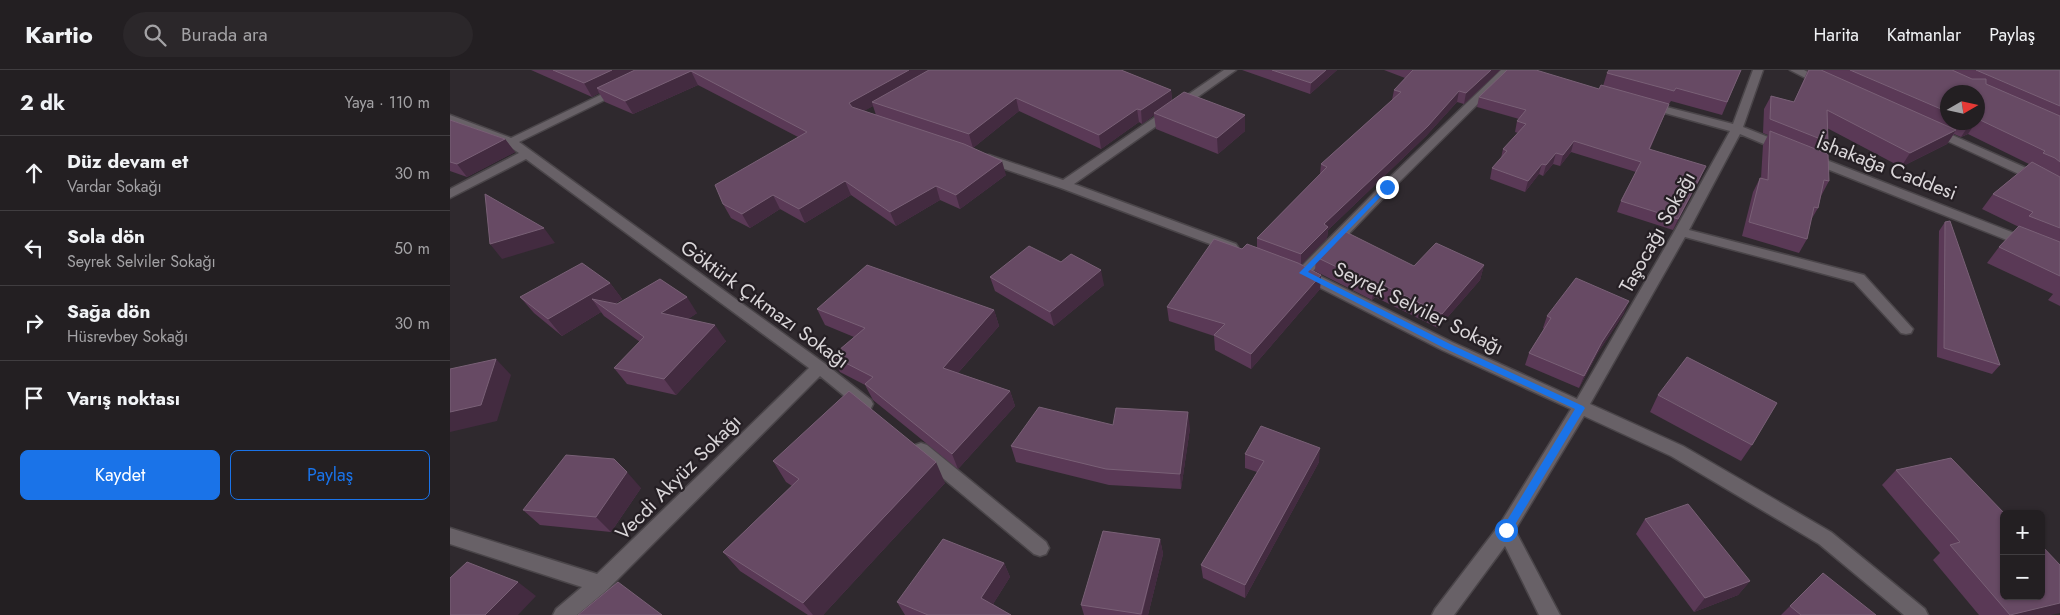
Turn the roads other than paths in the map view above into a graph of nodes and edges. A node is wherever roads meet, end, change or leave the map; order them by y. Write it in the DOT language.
graph roads {
  1 [pos="1231,70"];
  2 [pos="1507,70"];
  3 [pos="1758,70"];
  4 [pos="1795,70"];
  5 [pos="630,84"];
  6 [pos="1831,86"];
  7 [pos="1637,102"];
  8 [pos="450,118"];
  9 [pos="1921,126"];
  10 [pos="1737,129"];
  11 [pos="512,142"];
  12 [pos="527,154"];
  13 [pos="973,154"];
  14 [pos="1065,185"];
  15 [pos="2060,193"];
  16 [pos="450,194"];
  17 [pos="1681,232"];
  18 [pos="1248,253"];
  19 [pos="2060,256"];
  20 [pos="1284,266"];
  21 [pos="1303,273"];
  22 [pos="1906,329"];
  23 [pos="819,367"];
  24 [pos="1580,408"];
  25 [pos="873,410"];
  26 [pos="911,442"];
  27 [pos="1506,530"];
  28 [pos="450,536"];
  29 [pos="1040,548"];
  30 [pos="600,584"];
  31 [pos="563,615"];
  32 [pos="1442,615"];
  33 [pos="1550,615"];
  34 [pos="1918,615"];
  1 -- 14 [label="street"];
  2 -- 21 [label="street"];
  3 -- 10 [label="street, Taşocağı Sokağı"];
  4 -- 6 [label="street"];
  5 -- 11 [label="street"];
  7 -- 10 [label="street, İshakağa Caddesi"];
  8 -- 11 [label="street, Göktürk Çıkmazı Sokağı"];
  9 -- 15 [label="street"];
  10 -- 17 [label="street, Taşocağı Sokağı"];
  10 -- 19 [label="street, İshakağa Caddesi"];
  11 -- 12 [label="street, Göktürk Çıkmazı Sokağı"];
  12 -- 16 [label="street"];
  12 -- 23 [label="street, Göktürk Çıkmazı Sokağı"];
  13 -- 14 [label="street"];
  14 -- 18 [label="street"];
  17 -- 22 [label="street"];
  17 -- 24 [label="street, Taşocağı Sokağı"];
  20 -- 21 [label="street, Seyrek Selviler Sokağı"];
  21 -- 24 [label="street, Seyrek Selviler Sokağı"];
  23 -- 25 [label="street, Göktürk Çıkmazı Sokağı"];
  23 -- 30 [label="street, Vecdi Akyüz Sokağı"];
  24 -- 27 [label="street, Taşocağı Sokağı"];
  24 -- 34 [label="street, Seyrek Selviler Sokağı"];
  26 -- 29 [label="street"];
  27 -- 32 [label="street, Taşocağı Sokağı"];
  27 -- 33 [label="street"];
  28 -- 30 [label="street"];
  30 -- 31 [label="street, Vecdi Akyüz Sokağı"];
}
